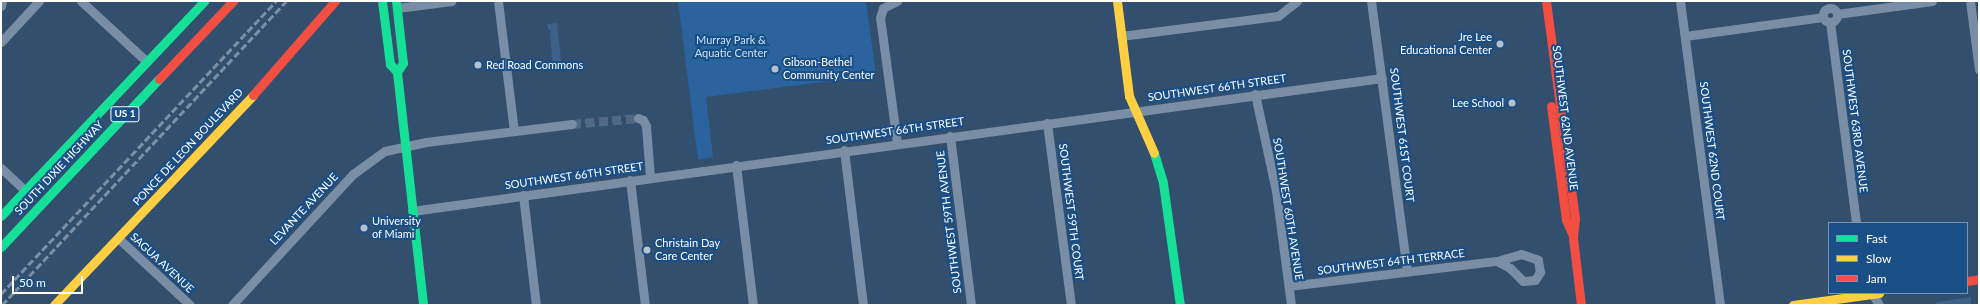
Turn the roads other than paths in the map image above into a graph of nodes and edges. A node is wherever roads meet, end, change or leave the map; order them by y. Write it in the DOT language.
graph roads {
  1 [pos="2,1"];
  2 [pos="39,1"];
  3 [pos="81,1"];
  4 [pos="204,1"];
  5 [pos="233,1"];
  6 [pos="336,1"];
  7 [pos="371,1"];
  8 [pos="389,1"];
  9 [pos="452,1"];
  10 [pos="498,1"];
  11 [pos="893,1"];
  12 [pos="898,1"];
  13 [pos="1117,1"];
  14 [pos="1297,1"];
  15 [pos="1371,1"];
  16 [pos="1538,1"];
  17 [pos="1546,1"];
  18 [pos="1680,1"];
  19 [pos="1932,1"];
  20 [pos="1970,1"];
  21 [pos="396,4"];
  22 [pos="1827,5"];
  23 [pos="1,6"];
  24 [pos="382,6"];
  25 [pos="1837,14"];
  26 [pos="1827,19"];
  27 [pos="399,28"];
  28 [pos="1121,36"];
  29 [pos="1685,36"];
  30 [pos="1,42"];
  31 [pos="187,49"];
  32 [pos="146,61"];
  33 [pos="1979,69"];
  34 [pos="397,72"];
  35 [pos="1382,78"];
  36 [pos="1255,94"];
  37 [pos="137,101"];
  38 [pos="1136,111"];
  39 [pos="638,118"];
  40 [pos="1047,123"];
  41 [pos="572,124"];
  42 [pos="514,131"];
  43 [pos="950,136"];
  44 [pos="897,143"];
  45 [pos="405,146"];
  46 [pos="844,150"];
  47 [pos="736,165"];
  48 [pos="1,168"];
  49 [pos="650,177"];
  50 [pos="64,180"];
  51 [pos="630,180"];
  52 [pos="25,190"];
  53 [pos="523,196"];
  54 [pos="412,211"];
  55 [pos="1,216"];
  56 [pos="1856,222"];
  57 [pos="18,229"];
  58 [pos="118,238"];
  59 [pos="1573,238"];
  60 [pos="1,247"];
  61 [pos="1497,261"];
  62 [pos="1407,272"];
  63 [pos="1979,279"];
  64 [pos="1968,281"];
  65 [pos="1289,286"];
  66 [pos="1867,294"];
  67 [pos="1874,294"];
  68 [pos="54,305"];
  69 [pos="190,305"];
  70 [pos="232,305"];
  71 [pos="423,305"];
  72 [pos="536,305"];
  73 [pos="645,305"];
  74 [pos="753,305"];
  75 [pos="863,305"];
  76 [pos="971,305"];
  77 [pos="1071,305"];
  78 [pos="1180,305"];
  79 [pos="1291,305"];
  80 [pos="1582,305"];
  81 [pos="1720,305"];
  82 [pos="1793,305"];
  83 [pos="1879,305"];
  1 -- 23 [label="street"];
  2 -- 30 [label="street"];
  3 -- 32 [label="street"];
  4 -- 32 [label="main road, SOUTH DIXIE HIGHWAY / US 1"];
  5 -- 31 [label="main road, SOUTH DIXIE HIGHWAY / US 1"];
  6 -- 58 [label="main road, PONCE DE LEON BOULEVARD"];
  7 -- 24 [label="main road"];
  8 -- 27 [label="main road"];
  9 -- 21 [label="street"];
  10 -- 42 [label="street"];
  11 -- 12 [label="street"];
  11 -- 44 [label="street"];
  13 -- 28 [label="main road"];
  14 -- 28 [label="street"];
  15 -- 35 [label="street, SOUTHWEST 61ST COURT"];
  16 -- 59 [label="main road, SOUTHWEST 62ND AVENUE"];
  17 -- 59 [label="main road, SOUTHWEST 62ND AVENUE"];
  18 -- 29 [label="street, SOUTHWEST 62ND COURT"];
  19 -- 25 [label="street"];
  20 -- 33 [label="street"];
  21 -- 27 [label="main road"];
  22 -- 25 [label="street"];
  22 -- 26 [label="street"];
  24 -- 34 [label="main road"];
  25 -- 26 [label="street"];
  26 -- 29 [label="street"];
  26 -- 56 [label="street, SOUTHWEST 63RD AVENUE"];
  27 -- 34 [label="main road"];
  28 -- 38 [label="main road"];
  29 -- 81 [label="street, SOUTHWEST 62ND COURT"];
  31 -- 32 [label="main road"];
  31 -- 37 [label="main road, SOUTH DIXIE HIGHWAY / US 1"];
  32 -- 37 [label="main road"];
  32 -- 52 [label="main road, SOUTH DIXIE HIGHWAY / US 1"];
  34 -- 45 [label="main road"];
  35 -- 36 [label="street, SOUTHWEST 66TH STREET"];
  35 -- 62 [label="street, SOUTHWEST 61ST COURT"];
  36 -- 38 [label="street, SOUTHWEST 66TH STREET"];
  36 -- 65 [label="street, SOUTHWEST 60TH AVENUE"];
  37 -- 50 [label="main road, SOUTH DIXIE HIGHWAY / US 1"];
  38 -- 40 [label="street, SOUTHWEST 66TH STREET"];
  38 -- 78 [label="main road"];
  39 -- 49 [label="street"];
  40 -- 43 [label="street, SOUTHWEST 66TH STREET"];
  40 -- 77 [label="street, SOUTHWEST 59TH COURT"];
  41 -- 42 [label="street, LEVANTE AVENUE"];
  42 -- 45 [label="street, LEVANTE AVENUE"];
  43 -- 44 [label="street, SOUTHWEST 66TH STREET"];
  43 -- 76 [label="street, SOUTHWEST 59TH AVENUE"];
  44 -- 46 [label="street, SOUTHWEST 66TH STREET"];
  45 -- 54 [label="main road"];
  45 -- 70 [label="street, LEVANTE AVENUE"];
  46 -- 47 [label="street, SOUTHWEST 66TH STREET"];
  46 -- 75 [label="street"];
  47 -- 49 [label="street, SOUTHWEST 66TH STREET"];
  47 -- 74 [label="street"];
  48 -- 52 [label="street"];
  49 -- 51 [label="street, SOUTHWEST 66TH STREET"];
  50 -- 52 [label="main road"];
  50 -- 57 [label="main road, SOUTH DIXIE HIGHWAY / US 1"];
  51 -- 53 [label="street, SOUTHWEST 66TH STREET"];
  51 -- 73 [label="street"];
  52 -- 55 [label="main road, SOUTH DIXIE HIGHWAY / US 1"];
  52 -- 57 [label="main road"];
  53 -- 54 [label="street, SOUTHWEST 66TH STREET"];
  53 -- 72 [label="street"];
  54 -- 71 [label="main road"];
  57 -- 60 [label="main road, SOUTH DIXIE HIGHWAY / US 1"];
  58 -- 68 [label="main road, PONCE DE LEON BOULEVARD"];
  58 -- 69 [label="street, SAGUA AVENUE"];
  59 -- 80 [label="main road, SOUTHWEST 62ND AVENUE"];
  61 -- 62 [label="street, SOUTHWEST 64TH TERRACE"];
  62 -- 65 [label="street, SOUTHWEST 64TH TERRACE"];
  63 -- 64 [label="main road"];
  65 -- 79 [label="street, SOUTHWEST 60TH AVENUE"];
  66 -- 82 [label="main road"];
  67 -- 83 [label="street"];
}
